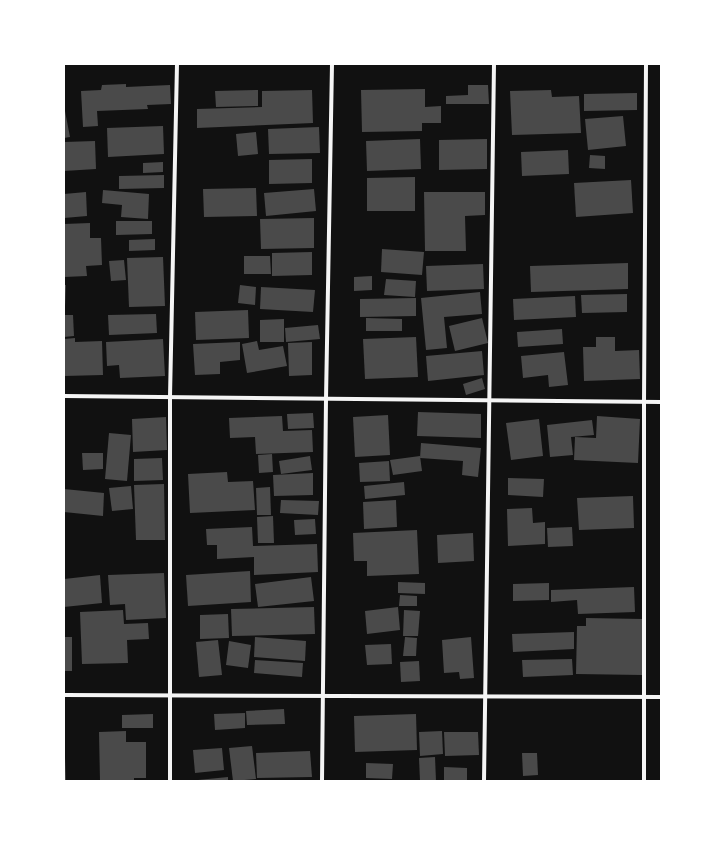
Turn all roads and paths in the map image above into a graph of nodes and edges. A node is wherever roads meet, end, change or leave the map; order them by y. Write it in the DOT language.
graph roads {
  1 [pos="177,64"];
  2 [pos="332,64"];
  3 [pos="494,64"];
  4 [pos="646,64"];
  5 [pos="64,396"];
  6 [pos="170,397"];
  7 [pos="326,398"];
  8 [pos="489,400"];
  9 [pos="644,402"];
  10 [pos="661,402"];
  11 [pos="64,695"];
  12 [pos="170,695"];
  13 [pos="323,696"];
  14 [pos="485,696"];
  15 [pos="644,697"];
  16 [pos="661,697"];
  17 [pos="170,781"];
  18 [pos="322,781"];
  19 [pos="484,781"];
  20 [pos="644,781"];
  1 -- 6 [label="street"];
  2 -- 7 [label="street"];
  3 -- 8 [label="street"];
  4 -- 9 [label="street"];
  5 -- 6 [label="street"];
  6 -- 7 [label="street"];
  6 -- 12 [label="street"];
  7 -- 8 [label="street"];
  7 -- 13 [label="street"];
  8 -- 9 [label="street"];
  8 -- 14 [label="street"];
  9 -- 10 [label="street"];
  9 -- 15 [label="street"];
  11 -- 12 [label="street"];
  12 -- 13 [label="street"];
  12 -- 17 [label="street"];
  13 -- 14 [label="street"];
  13 -- 18 [label="street"];
  14 -- 15 [label="street"];
  14 -- 19 [label="street"];
  15 -- 16 [label="street"];
  15 -- 20 [label="street"];
}
